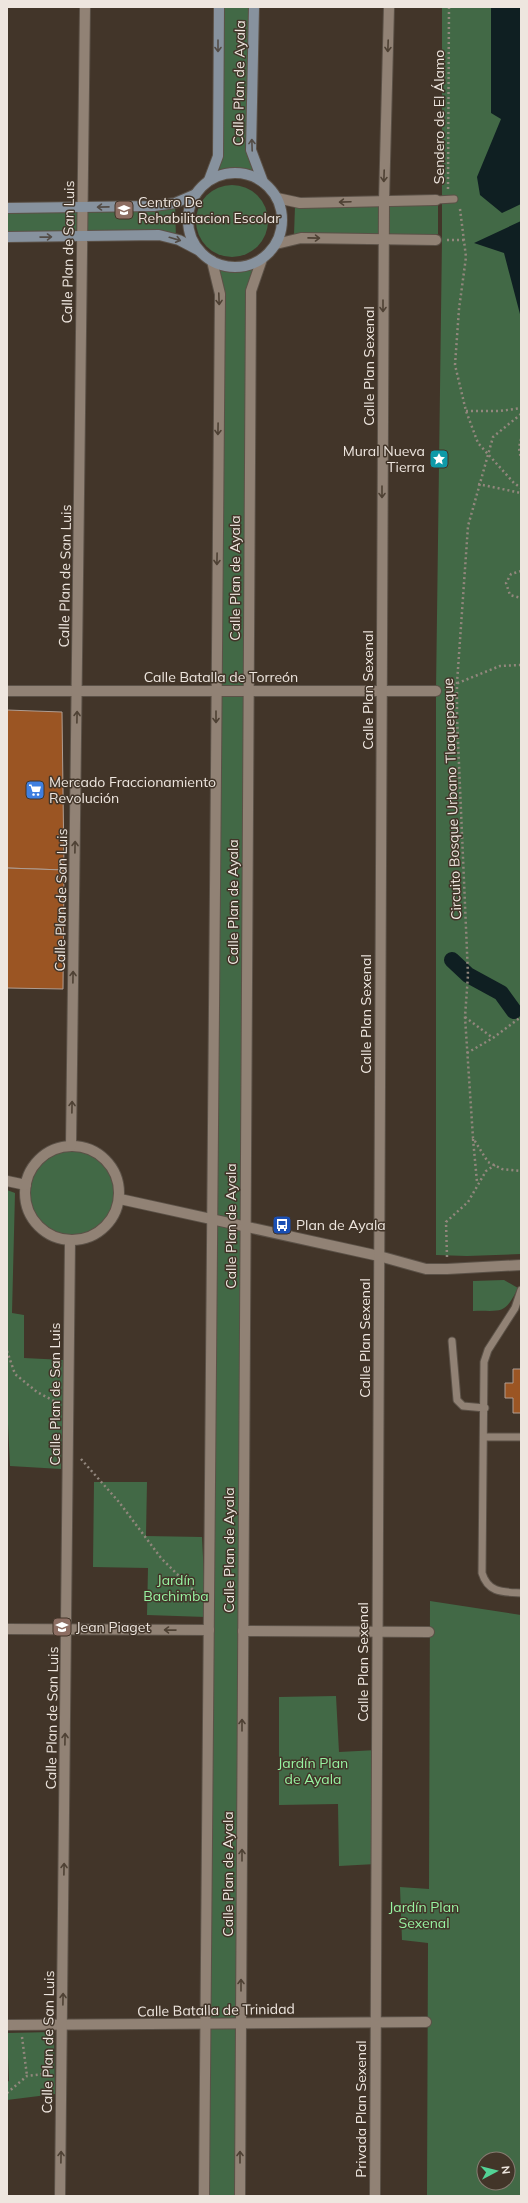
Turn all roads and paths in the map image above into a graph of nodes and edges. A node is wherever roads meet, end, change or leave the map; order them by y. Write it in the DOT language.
graph roads {
  1 [pos="85,7"];
  2 [pos="219,7"];
  3 [pos="254,7"];
  4 [pos="389,7"];
  5 [pos="449,7"];
  6 [pos="209,180"];
  7 [pos="264,182"];
  8 [pos="196,194"];
  9 [pos="277,198"];
  10 [pos="454,199"];
  11 [pos="436,200"];
  12 [pos="384,201"];
  13 [pos="83,207"];
  14 [pos="7,208"];
  15 [pos="82,236"];
  16 [pos="7,238"];
  17 [pos="384,239"];
  18 [pos="436,240"];
  19 [pos="464,240"];
  20 [pos="276,244"];
  21 [pos="199,251"];
  22 [pos="262,259"];
  23 [pos="212,261"];
  24 [pos="521,408"];
  25 [pos="466,411"];
  26 [pos="521,414"];
  27 [pos="521,439"];
  28 [pos="488,452"];
  29 [pos="521,459"];
  30 [pos="478,484"];
  31 [pos="521,488"];
  32 [pos="521,493"];
  33 [pos="521,571"];
  34 [pos="521,598"];
  35 [pos="521,665"];
  36 [pos="457,683"];
  37 [pos="7,691"];
  38 [pos="77,691"];
  39 [pos="216,691"];
  40 [pos="248,691"];
  41 [pos="382,691"];
  42 [pos="436,691"];
  43 [pos="465,1017"];
  44 [pos="521,1017"];
  45 [pos="493,1038"];
  46 [pos="467,1053"];
  47 [pos="473,1138"];
  48 [pos="71,1146"];
  49 [pos="502,1169"];
  50 [pos="521,1171"];
  51 [pos="7,1181"];
  52 [pos="477,1183"];
  53 [pos="26,1185"];
  54 [pos="120,1199"];
  55 [pos="212,1219"];
  56 [pos="245,1226"];
  57 [pos="70,1241"];
  58 [pos="379,1256"];
  59 [pos="521,1265"];
  60 [pos="447,1269"];
  61 [pos="521,1290"];
  62 [pos="452,1341"];
  63 [pos="7,1351"];
  64 [pos="69,1408"];
  65 [pos="485,1408"];
  66 [pos="484,1437"];
  67 [pos="521,1437"];
  68 [pos="68,1446"];
  69 [pos="521,1593"];
  70 [pos="209,1605"];
  71 [pos="7,1628"];
  72 [pos="67,1629"];
  73 [pos="209,1630"];
  74 [pos="243,1631"];
  75 [pos="377,1632"];
  76 [pos="429,1632"];
  77 [pos="376,2022"];
  78 [pos="426,2022"];
  79 [pos="241,2023"];
  80 [pos="204,2024"];
  81 [pos="7,2025"];
  82 [pos="28,2025"];
  83 [pos="62,2025"];
  84 [pos="62,2058"];
  85 [pos="27,2076"];
  86 [pos="7,2093"];
  87 [pos="60,2196"];
  88 [pos="204,2196"];
  89 [pos="240,2196"];
  90 [pos="375,2196"];
  1 -- 13 [label="street, Calle Plan de San Luis"];
  2 -- 6 [label="street, Calle Plan de Ayala, one-way"];
  7 -- 3 [label="street, Calle Plan de Ayala, one-way"];
  4 -- 12 [label="street, Calle Plan Sexenal, one-way"];
  5 -- 10 [label="path, Sendero de El Álamo"];
  6 -- 7 [label="street"];
  6 -- 8 [label="street"];
  7 -- 9 [label="street"];
  8 -- 13 [label="street, one-way"];
  8 -- 21 [label="street"];
  12 -- 9 [label="street, one-way"];
  9 -- 20 [label="street"];
  10 -- 11 [label="lane"];
  10 -- 19 [label="path, Sendero de El Álamo"];
  11 -- 12 [label="street"];
  12 -- 17 [label="street, Calle Plan Sexenal"];
  13 -- 14 [label="street"];
  13 -- 15 [label="street, Calle Plan de San Luis"];
  16 -- 15 [label="street, one-way"];
  15 -- 21 [label="street, one-way"];
  15 -- 38 [label="street, Calle Plan de San Luis"];
  17 -- 18 [label="street"];
  20 -- 17 [label="street, one-way"];
  17 -- 41 [label="street, Calle Plan Sexenal, one-way"];
  18 -- 19 [label="path"];
  19 -- 25 [label="path, Sendero de El Álamo"];
  20 -- 22 [label="street"];
  21 -- 23 [label="street"];
  22 -- 23 [label="street"];
  22 -- 40 [label="street, Calle Plan de Ayala"];
  23 -- 39 [label="street, Calle Plan de Ayala, one-way"];
  24 -- 25 [label="path"];
  25 -- 28 [label="path, Sendero de El Álamo"];
  26 -- 28 [label="path, Circuito Bosque Urbano Tlaquepaque"];
  27 -- 29 [label="path"];
  28 -- 30 [label="path, Circuito Bosque Urbano Tlaquepaque"];
  28 -- 31 [label="path, Sendero de El Álamo"];
  30 -- 32 [label="path"];
  30 -- 36 [label="path, Circuito Bosque Urbano Tlaquepaque"];
  33 -- 34 [label="path"];
  35 -- 36 [label="path"];
  36 -- 43 [label="path, Circuito Bosque Urbano Tlaquepaque"];
  37 -- 38 [label="street, Calle Batalla de Torreón"];
  38 -- 39 [label="street, Calle Batalla de Torreón"];
  48 -- 38 [label="street, Calle Plan de San Luis, one-way"];
  39 -- 40 [label="street, Calle Batalla de Torreón"];
  39 -- 55 [label="street, Calle Plan de Ayala, one-way"];
  40 -- 41 [label="street, Calle Batalla de Torreón"];
  40 -- 56 [label="street, Calle Plan de Ayala"];
  41 -- 42 [label="street, Calle Batalla de Torreón"];
  41 -- 58 [label="street, Calle Plan Sexenal"];
  43 -- 45 [label="path"];
  43 -- 46 [label="path, Circuito Bosque Urbano Tlaquepaque"];
  44 -- 45 [label="path"];
  45 -- 46 [label="path"];
  46 -- 47 [label="path, Circuito Bosque Urbano Tlaquepaque"];
  47 -- 49 [label="path, Circuito Bosque Urbano Tlaquepaque"];
  47 -- 52 [label="path"];
  48 -- 53 [label="street"];
  48 -- 54 [label="street"];
  49 -- 50 [label="path, Circuito Bosque Urbano Tlaquepaque"];
  49 -- 52 [label="path"];
  51 -- 53 [label="street"];
  52 -- 60 [label="path"];
  53 -- 57 [label="street"];
  54 -- 55 [label="street"];
  54 -- 57 [label="street"];
  55 -- 56 [label="street"];
  55 -- 70 [label="street, Calle Plan de Ayala"];
  56 -- 58 [label="street"];
  56 -- 74 [label="street, Calle Plan de Ayala"];
  57 -- 64 [label="street, Calle Plan de San Luis"];
  58 -- 60 [label="street"];
  58 -- 75 [label="street, Calle Plan Sexenal"];
  59 -- 60 [label="street"];
  61 -- 65 [label="lane"];
  62 -- 65 [label="lane"];
  63 -- 64 [label="path"];
  64 -- 68 [label="street, Calle Plan de San Luis"];
  65 -- 66 [label="lane"];
  66 -- 67 [label="lane"];
  66 -- 69 [label="lane"];
  68 -- 70 [label="path"];
  68 -- 72 [label="street, Calle Plan de San Luis"];
  70 -- 73 [label="street, Calle Plan de Ayala"];
  71 -- 72 [label="street"];
  73 -- 72 [label="street, one-way"];
  83 -- 72 [label="street, Calle Plan de San Luis, one-way"];
  73 -- 80 [label="street, Calle Plan de Ayala"];
  74 -- 75 [label="street"];
  79 -- 74 [label="street, Calle Plan de Ayala, one-way"];
  75 -- 76 [label="street"];
  75 -- 77 [label="street, Calle Plan Sexenal"];
  77 -- 78 [label="street, Calle Batalla de Trinidad"];
  77 -- 79 [label="street, Calle Batalla de Trinidad"];
  77 -- 90 [label="street, Privada Plan Sexenal"];
  79 -- 80 [label="street, Calle Batalla de Trinidad"];
  89 -- 79 [label="street, Calle Plan de Ayala, one-way"];
  80 -- 83 [label="street, Calle Batalla de Trinidad"];
  80 -- 88 [label="street, Calle Plan de Ayala"];
  81 -- 82 [label="street, Calle Batalla de Trinidad"];
  82 -- 83 [label="street, Calle Batalla de Trinidad"];
  82 -- 85 [label="path"];
  83 -- 84 [label="street, Calle Plan de San Luis"];
  84 -- 85 [label="path"];
  87 -- 84 [label="street, Calle Plan de San Luis, one-way"];
  85 -- 86 [label="path"];
}
